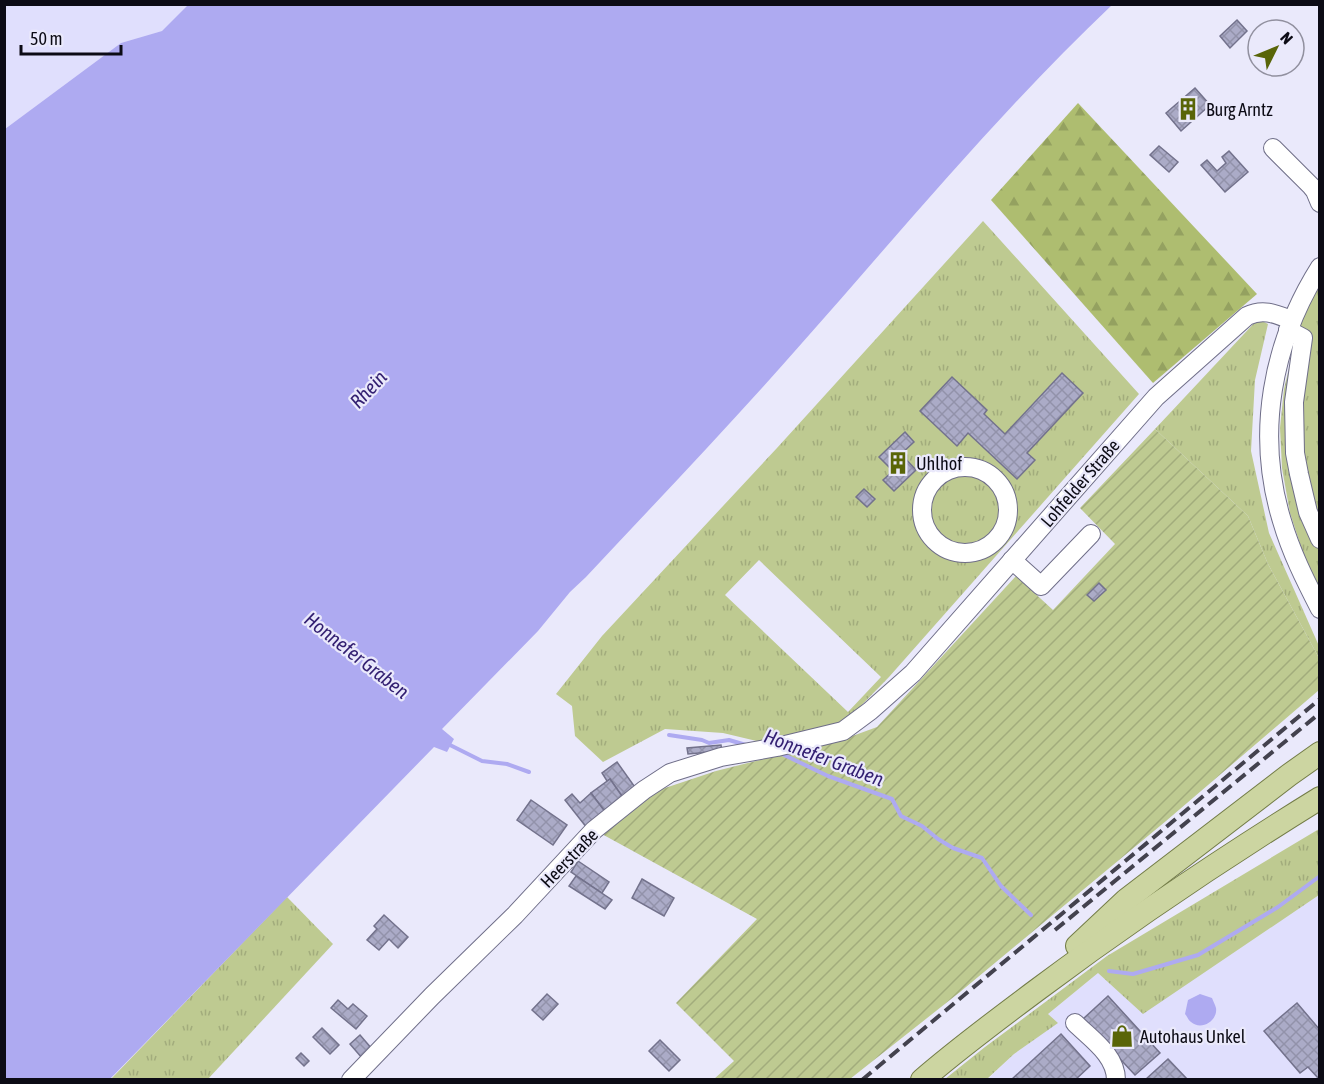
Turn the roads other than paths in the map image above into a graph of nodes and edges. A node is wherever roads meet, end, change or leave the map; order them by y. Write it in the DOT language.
graph roads {
  1 [pos="1273,148"];
  2 [pos="1320,203"];
  3 [pos="1320,267"];
  4 [pos="1290,325"];
  5 [pos="1091,534"];
  6 [pos="1320,539"];
  7 [pos="996,540"];
  8 [pos="1013,559"];
  9 [pos="1320,609"];
  10 [pos="843,731"];
  11 [pos="1320,753"];
  12 [pos="1320,798"];
  13 [pos="1008,1012"];
  14 [pos="1075,1023"];
  15 [pos="351,1080"];
  16 [pos="922,1080"];
  17 [pos="1116,1080"];
  1 -- 2 [label="street"];
  3 -- 4 [label="street"];
  4 -- 6 [label="street"];
  4 -- 8 [label="street, Lohfelder Straße"];
  4 -- 9 [label="street"];
  5 -- 8 [label="street"];
  7 -- 7 [label="street"];
  7 -- 8 [label="street"];
  8 -- 10 [label="street, Lohfelder Straße"];
  10 -- 15 [label="street, Heerstraße"];
  11 -- 13 [label="main road"];
  12 -- 13 [label="main road"];
  13 -- 16 [label="main road"];
  14 -- 17 [label="street"];
}
